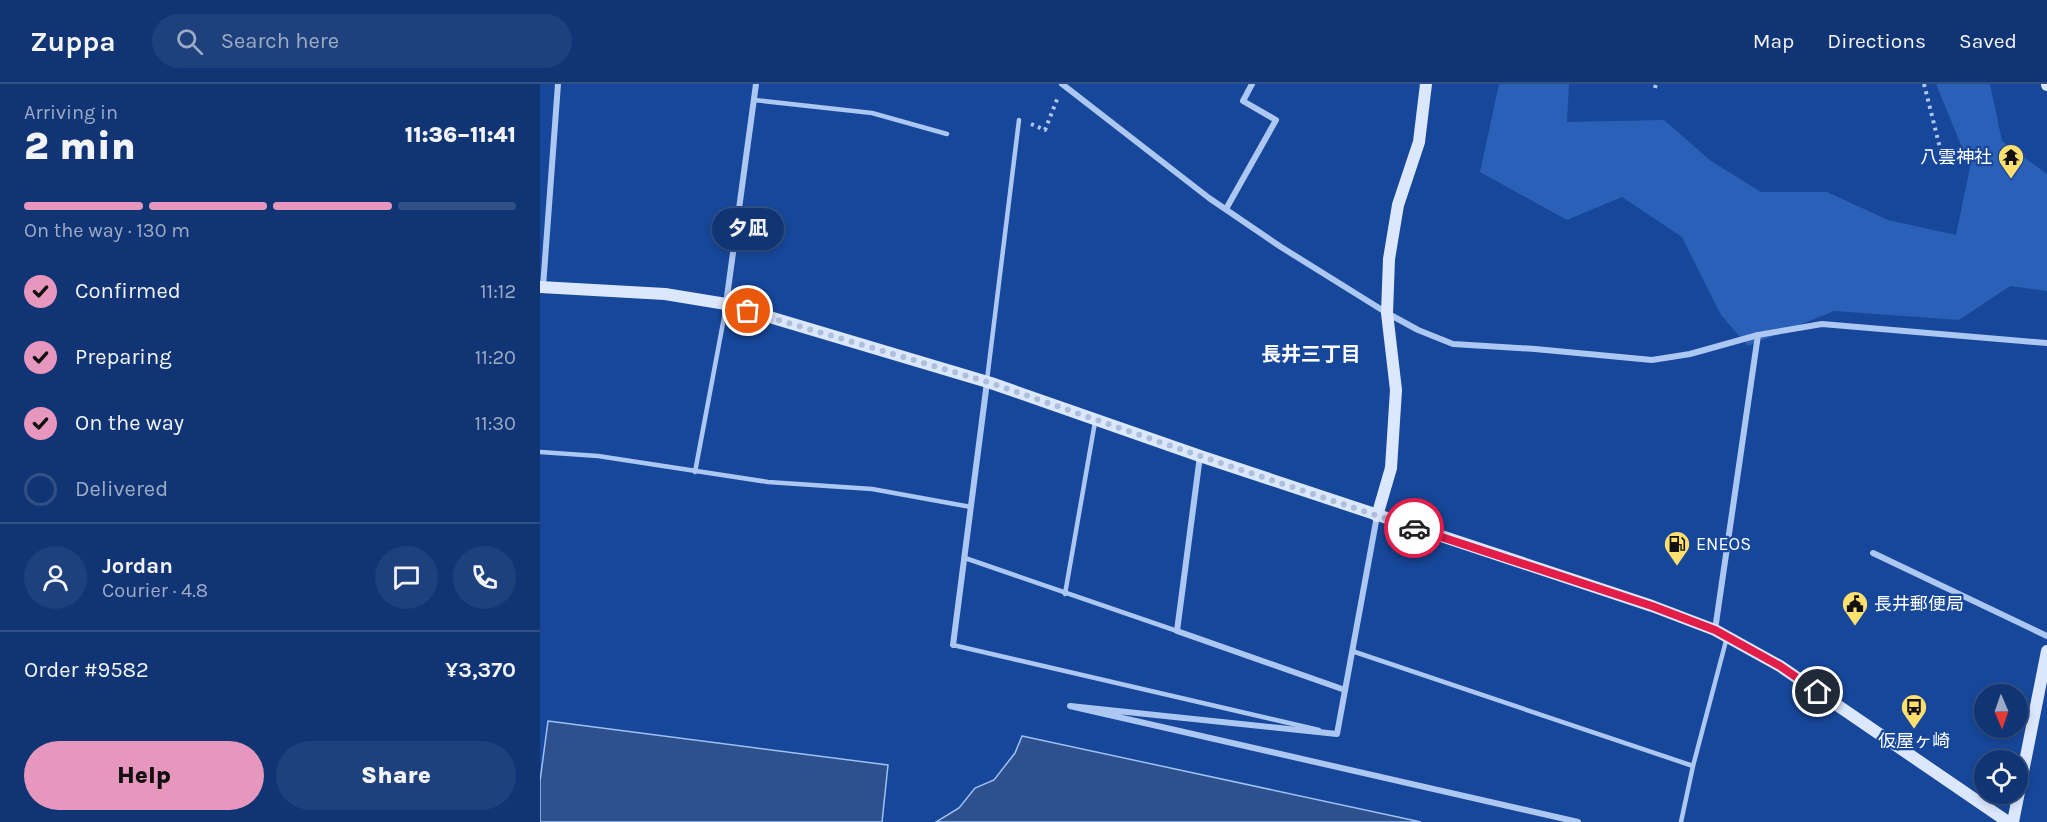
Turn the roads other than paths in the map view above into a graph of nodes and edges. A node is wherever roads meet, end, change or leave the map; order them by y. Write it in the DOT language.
graph roads {
  1 [pos="558,84"];
  2 [pos="756,84"];
  3 [pos="1063,84"];
  4 [pos="1252,84"];
  5 [pos="1426,84"];
  6 [pos="754,100"];
  7 [pos="1019,120"];
  8 [pos="947,134"];
  9 [pos="1226,209"];
  10 [pos="541,287"];
  11 [pos="726,304"];
  12 [pos="1387,313"];
  13 [pos="1758,335"];
  14 [pos="2047,342"];
  15 [pos="987,382"];
  16 [pos="1096,419"];
  17 [pos="540,452"];
  18 [pos="1200,456"];
  19 [pos="694,472"];
  20 [pos="972,507"];
  21 [pos="1377,516"];
  22 [pos="1873,553"];
  23 [pos="965,558"];
  24 [pos="1065,594"];
  25 [pos="1715,630"];
  26 [pos="1178,631"];
  27 [pos="2047,636"];
  28 [pos="1727,637"];
  29 [pos="953,645"];
  30 [pos="1352,651"];
  31 [pos="2047,651"];
  32 [pos="1345,690"];
  33 [pos="1337,734"];
  34 [pos="1693,766"];
  35 [pos="1578,822"];
  36 [pos="1681,822"];
  37 [pos="2008,822"];
  38 [pos="2013,822"];
  1 -- 10 [label="street"];
  2 -- 6 [label="street"];
  3 -- 9 [label="street"];
  4 -- 9 [label="street"];
  5 -- 12 [label="street"];
  6 -- 8 [label="lane"];
  6 -- 11 [label="street"];
  7 -- 15 [label="lane"];
  9 -- 12 [label="street"];
  10 -- 11 [label="street"];
  11 -- 15 [label="street"];
  11 -- 19 [label="lane"];
  12 -- 13 [label="street"];
  12 -- 21 [label="street"];
  13 -- 14 [label="street"];
  13 -- 25 [label="street"];
  15 -- 16 [label="street"];
  15 -- 20 [label="street"];
  16 -- 18 [label="street"];
  16 -- 24 [label="lane"];
  17 -- 19 [label="lane"];
  18 -- 21 [label="street"];
  18 -- 26 [label="street"];
  19 -- 20 [label="lane"];
  20 -- 23 [label="street"];
  21 -- 25 [label="street"];
  21 -- 30 [label="street"];
  22 -- 27 [label="street"];
  23 -- 24 [label="lane"];
  23 -- 29 [label="street"];
  24 -- 26 [label="lane"];
  25 -- 28 [label="street"];
  26 -- 32 [label="street"];
  28 -- 34 [label="lane"];
  28 -- 37 [label="street"];
  29 -- 33 [label="lane"];
  30 -- 32 [label="street"];
  30 -- 34 [label="lane"];
  31 -- 38 [label="street"];
  32 -- 33 [label="street"];
  33 -- 35 [label="street"];
  34 -- 36 [label="lane"];
}
